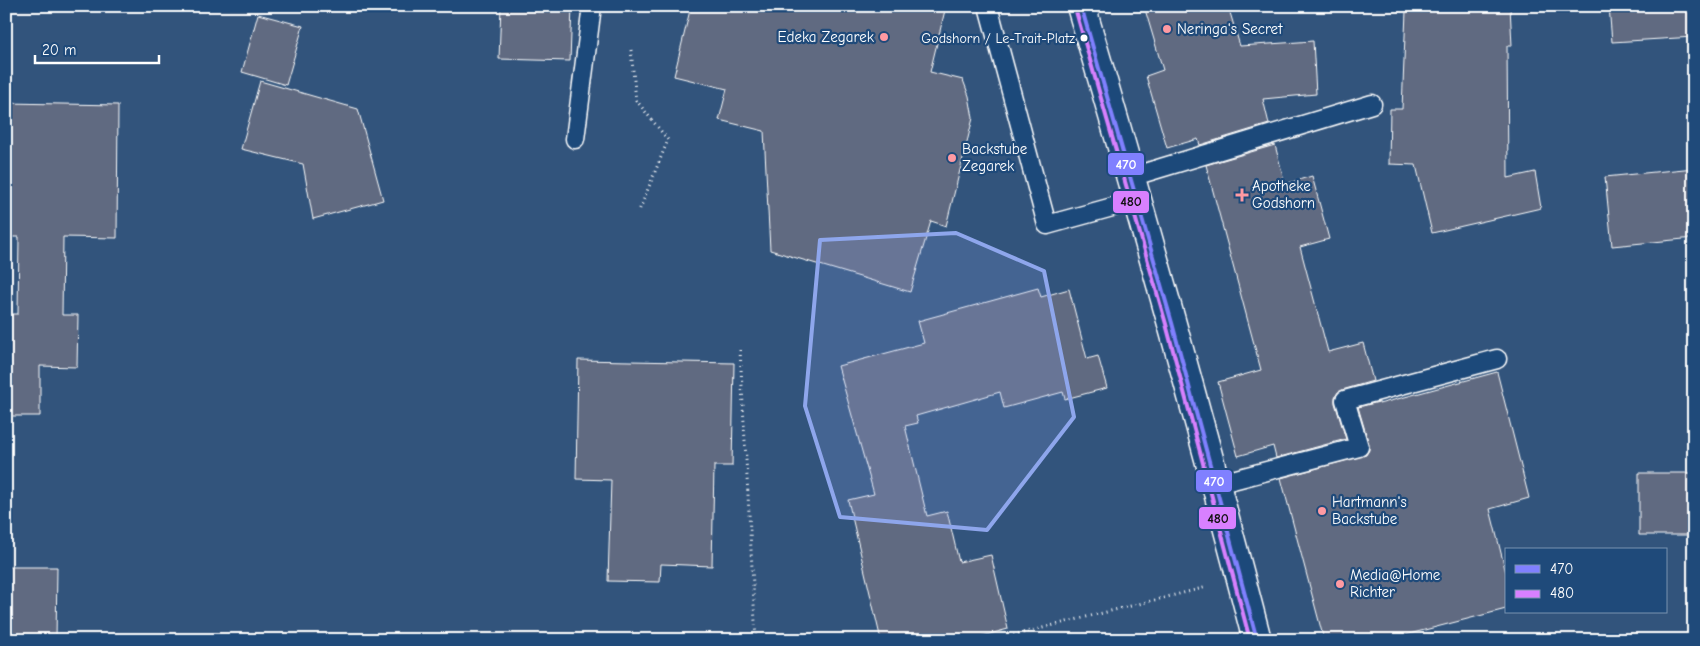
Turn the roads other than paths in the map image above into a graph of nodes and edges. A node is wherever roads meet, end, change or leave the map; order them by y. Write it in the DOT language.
graph roads {
  1 [pos="592,6"];
  2 [pos="988,6"];
  3 [pos="1081,6"];
  4 [pos="1372,104"];
  5 [pos="575,139"];
  6 [pos="1134,189"];
  7 [pos="1497,359"];
  8 [pos="1217,484"];
  9 [pos="1257,640"];
  1 -- 5 [label="lane"];
  2 -- 6 [label="lane"];
  3 -- 6 [label="street"];
  4 -- 6 [label="lane"];
  6 -- 8 [label="street"];
  7 -- 8 [label="lane"];
  8 -- 9 [label="street"];
}
